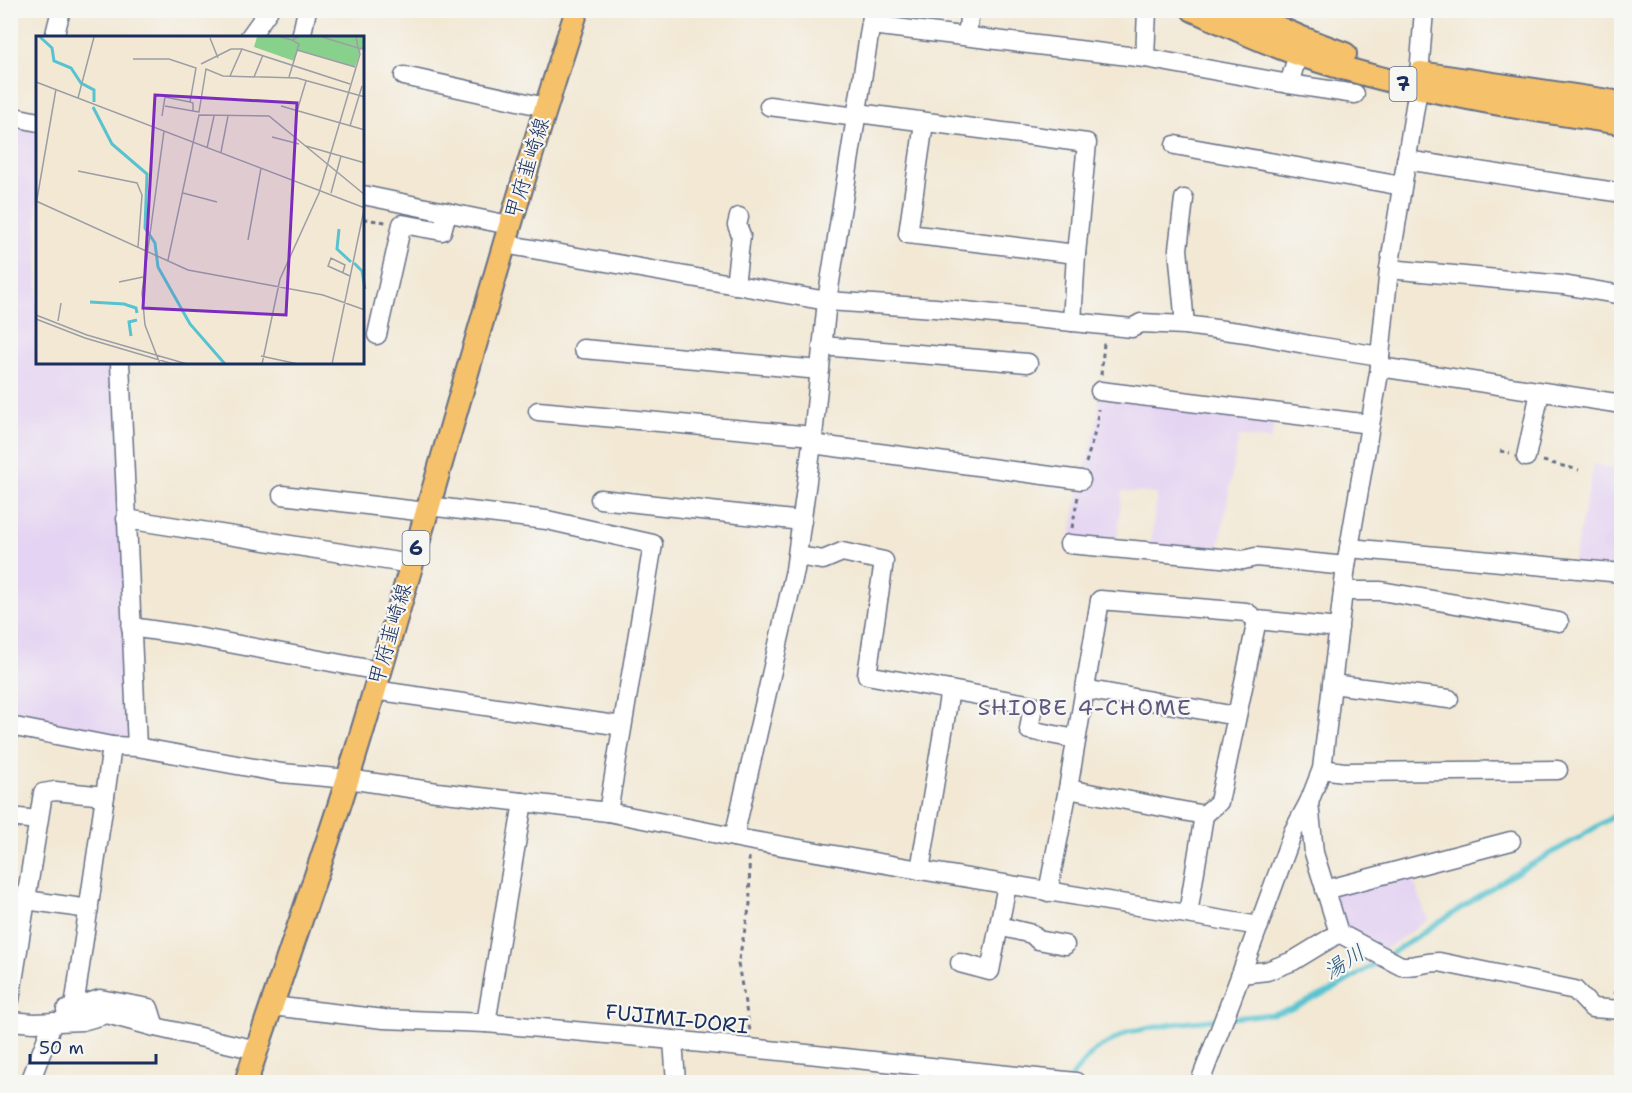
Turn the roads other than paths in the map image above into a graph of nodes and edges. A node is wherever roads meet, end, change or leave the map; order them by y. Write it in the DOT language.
graph roads {
  1 [pos="61,10"];
  2 [pos="269,10"];
  3 [pos="307,10"];
  4 [pos="577,10"];
  5 [pos="970,10"];
  6 [pos="1147,10"];
  7 [pos="1193,10"];
  8 [pos="1237,10"];
  9 [pos="1424,10"];
  10 [pos="872,18"];
  11 [pos="54,36"];
  12 [pos="250,36"];
  13 [pos="301,36"];
  14 [pos="967,36"];
  15 [pos="1300,46"];
  16 [pos="1145,58"];
  17 [pos="404,76"];
  18 [pos="1419,80"];
  19 [pos="1289,84"];
  20 [pos="1355,94"];
  21 [pos="1622,103"];
  22 [pos="769,106"];
  23 [pos="545,107"];
  24 [pos="857,115"];
  25 [pos="10,116"];
  26 [pos="36,118"];
  27 [pos="924,123"];
  28 [pos="1622,123"];
  29 [pos="1175,146"];
  30 [pos="1406,160"];
  31 [pos="1402,186"];
  32 [pos="1622,193"];
  33 [pos="364,195"];
  34 [pos="1184,199"];
  35 [pos="447,212"];
  36 [pos="739,217"];
  37 [pos="507,234"];
  38 [pos="1076,254"];
  39 [pos="1389,269"];
  40 [pos="735,285"];
  41 [pos="1622,295"];
  42 [pos="827,301"];
  43 [pos="1072,322"];
  44 [pos="1185,325"];
  45 [pos="377,335"];
  46 [pos="822,346"];
  47 [pos="583,349"];
  48 [pos="1380,362"];
  49 [pos="1029,363"];
  50 [pos="120,364"];
  51 [pos="820,370"];
  52 [pos="1100,391"];
  53 [pos="1540,392"];
  54 [pos="1622,404"];
  55 [pos="538,411"];
  56 [pos="1370,424"];
  57 [pos="812,440"];
  58 [pos="1526,457"];
  59 [pos="1081,480"];
  60 [pos="282,495"];
  61 [pos="600,499"];
  62 [pos="427,509"];
  63 [pos="126,519"];
  64 [pos="801,521"];
  65 [pos="1069,544"];
  66 [pos="1349,548"];
  67 [pos="796,563"];
  68 [pos="411,564"];
  69 [pos="1346,566"];
  70 [pos="1622,573"];
  71 [pos="1342,591"];
  72 [pos="1257,620"];
  73 [pos="1559,622"];
  74 [pos="131,627"];
  75 [pos="1339,628"];
  76 [pos="376,681"];
  77 [pos="1332,684"];
  78 [pos="1084,689"];
  79 [pos="950,690"];
  80 [pos="1449,699"];
  81 [pos="1236,716"];
  82 [pos="10,726"];
  83 [pos="622,726"];
  84 [pos="1076,739"];
  85 [pos="112,746"];
  86 [pos="137,747"];
  87 [pos="1322,769"];
  88 [pos="1558,770"];
  89 [pos="348,779"];
  90 [pos="1068,789"];
  91 [pos="105,796"];
  92 [pos="523,802"];
  93 [pos="1309,802"];
  94 [pos="608,812"];
  95 [pos="1204,815"];
  96 [pos="10,817"];
  97 [pos="38,820"];
  98 [pos="741,838"];
  99 [pos="1511,841"];
  100 [pos="920,870"];
  101 [pos="1007,885"];
  102 [pos="1325,890"];
  103 [pos="1048,892"];
  104 [pos="26,900"];
  105 [pos="89,909"];
  106 [pos="1188,914"];
  107 [pos="999,926"];
  108 [pos="1258,926"];
  109 [pos="1339,933"];
  110 [pos="1065,945"];
  111 [pos="960,963"];
  112 [pos="1241,974"];
  113 [pos="10,1000"];
  114 [pos="272,1006"];
  115 [pos="75,1007"];
  116 [pos="1617,1010"];
  117 [pos="10,1011"];
  118 [pos="10,1021"];
  119 [pos="53,1022"];
  120 [pos="486,1023"];
  121 [pos="155,1027"];
  122 [pos="673,1040"];
  123 [pos="257,1050"];
  124 [pos="30,1083"];
  125 [pos="246,1083"];
  126 [pos="676,1083"];
  127 [pos="1076,1083"];
  128 [pos="1200,1083"];
  1 -- 11 [label="street"];
  2 -- 12 [label="street"];
  3 -- 13 [label="street"];
  4 -- 23 [label="main road, 甲府韮崎線 / 6"];
  5 -- 14 [label="street"];
  6 -- 16 [label="street"];
  7 -- 15 [label="main road, 7"];
  8 -- 15 [label="main road, 7"];
  9 -- 18 [label="street"];
  10 -- 14 [label="street"];
  10 -- 24 [label="street"];
  14 -- 16 [label="street"];
  15 -- 18 [label="main road, 7"];
  15 -- 19 [label="street"];
  16 -- 19 [label="street"];
  17 -- 23 [label="street"];
  18 -- 21 [label="main road, 7"];
  18 -- 28 [label="main road, 7"];
  18 -- 30 [label="street"];
  19 -- 20 [label="street"];
  22 -- 24 [label="street"];
  23 -- 37 [label="main road, 甲府韮崎線 / 6"];
  24 -- 27 [label="street"];
  24 -- 42 [label="street"];
  25 -- 26 [label="street"];
  27 -- 38 [label="street"];
  27 -- 38 [label="street"];
  29 -- 31 [label="street"];
  30 -- 31 [label="street"];
  30 -- 32 [label="street"];
  31 -- 39 [label="street"];
  33 -- 35 [label="street"];
  34 -- 44 [label="street"];
  35 -- 37 [label="street"];
  35 -- 45 [label="street"];
  36 -- 40 [label="street"];
  37 -- 40 [label="street"];
  37 -- 62 [label="main road, 甲府韮崎線 / 6"];
  38 -- 43 [label="street"];
  39 -- 41 [label="street"];
  39 -- 48 [label="street"];
  40 -- 42 [label="street"];
  42 -- 43 [label="street"];
  42 -- 46 [label="street"];
  43 -- 44 [label="street"];
  44 -- 48 [label="street"];
  46 -- 49 [label="street"];
  46 -- 51 [label="street"];
  47 -- 51 [label="street"];
  48 -- 53 [label="street"];
  48 -- 56 [label="street"];
  50 -- 63 [label="street"];
  51 -- 57 [label="street"];
  52 -- 56 [label="street"];
  53 -- 54 [label="street"];
  53 -- 58 [label="street"];
  55 -- 57 [label="street"];
  56 -- 66 [label="street"];
  57 -- 59 [label="street"];
  57 -- 64 [label="street"];
  60 -- 62 [label="street"];
  61 -- 64 [label="street"];
  62 -- 68 [label="main road, 甲府韮崎線 / 6"];
  62 -- 83 [label="street"];
  63 -- 68 [label="street"];
  63 -- 74 [label="street"];
  64 -- 67 [label="street"];
  65 -- 69 [label="street"];
  66 -- 69 [label="street"];
  66 -- 70 [label="street"];
  67 -- 79 [label="street"];
  67 -- 98 [label="street"];
  68 -- 76 [label="main road, 甲府韮崎線 / 6"];
  69 -- 71 [label="street"];
  71 -- 73 [label="street"];
  71 -- 75 [label="street"];
  72 -- 75 [label="street"];
  72 -- 78 [label="street"];
  72 -- 81 [label="street"];
  74 -- 76 [label="street"];
  74 -- 86 [label="street"];
  75 -- 77 [label="street"];
  76 -- 83 [label="street"];
  76 -- 89 [label="main road, 甲府韮崎線 / 6"];
  77 -- 80 [label="street"];
  77 -- 87 [label="street"];
  78 -- 81 [label="street"];
  78 -- 84 [label="street"];
  79 -- 84 [label="street"];
  79 -- 100 [label="street"];
  81 -- 95 [label="street"];
  82 -- 85 [label="street"];
  83 -- 94 [label="street"];
  84 -- 90 [label="street"];
  85 -- 86 [label="street"];
  85 -- 91 [label="street"];
  86 -- 89 [label="street"];
  87 -- 88 [label="street"];
  87 -- 93 [label="street"];
  89 -- 92 [label="street"];
  89 -- 114 [label="main road, 甲府韮崎線 / 6"];
  90 -- 95 [label="street"];
  90 -- 103 [label="street"];
  91 -- 97 [label="street"];
  91 -- 105 [label="street"];
  92 -- 94 [label="street"];
  92 -- 120 [label="street"];
  93 -- 102 [label="street"];
  93 -- 108 [label="street"];
  94 -- 98 [label="street"];
  95 -- 106 [label="street"];
  96 -- 97 [label="street"];
  97 -- 104 [label="street"];
  98 -- 100 [label="street"];
  99 -- 102 [label="street"];
  100 -- 101 [label="street"];
  101 -- 103 [label="street"];
  101 -- 107 [label="street"];
  102 -- 109 [label="street"];
  103 -- 106 [label="street"];
  104 -- 105 [label="street"];
  104 -- 113 [label="street"];
  105 -- 115 [label="street"];
  106 -- 108 [label="street"];
  107 -- 110 [label="street"];
  107 -- 111 [label="street"];
  108 -- 112 [label="street"];
  109 -- 112 [label="street"];
  109 -- 116 [label="street"];
  112 -- 128 [label="street"];
  114 -- 120 [label="street, FUJIMI-DORI"];
  114 -- 123 [label="main road, 甲府韮崎線 / 6"];
  115 -- 117 [label="street"];
  115 -- 121 [label="street"];
  118 -- 119 [label="street"];
  119 -- 121 [label="street"];
  119 -- 124 [label="street"];
  120 -- 122 [label="street, FUJIMI-DORI"];
  121 -- 123 [label="street"];
  122 -- 126 [label="street"];
  122 -- 127 [label="street, FUJIMI-DORI"];
  123 -- 125 [label="main road, 甲府韮崎線 / 6"];
}
